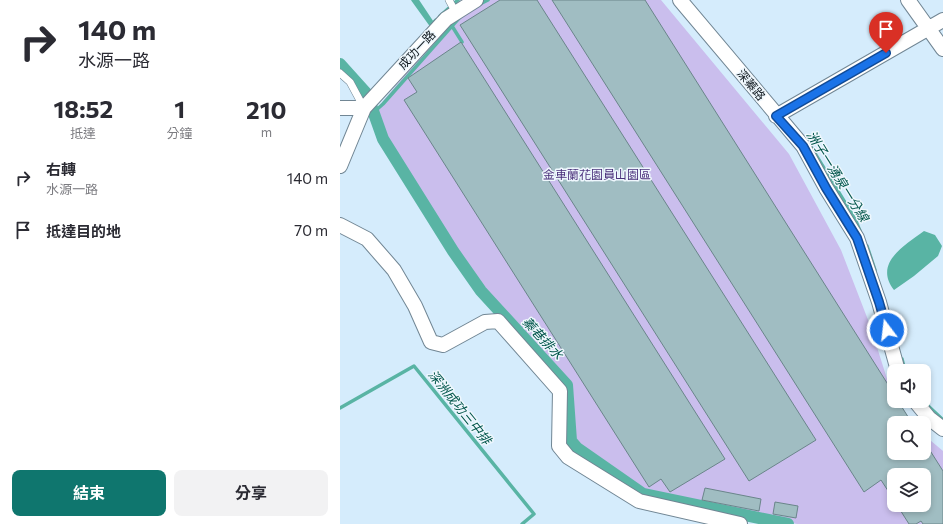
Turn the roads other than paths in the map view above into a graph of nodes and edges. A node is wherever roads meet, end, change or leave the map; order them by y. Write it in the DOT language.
graph roads {
  1 [pos="449,0"];
  2 [pos="476,0"];
  3 [pos="680,0"];
  4 [pos="908,0"];
  5 [pos="456,13"];
  6 [pos="943,20"];
  7 [pos="927,29"];
  8 [pos="943,49"];
  9 [pos="340,73"];
  10 [pos="367,104"];
  11 [pos="340,108"];
  12 [pos="776,116"];
  13 [pos="340,166"];
  14 [pos="340,225"];
  15 [pos="896,364"];
  16 [pos="921,408"];
  17 [pos="943,429"];
  18 [pos="740,524"];
  1 -- 5 [label="lane"];
  2 -- 5 [label="street, 成功一路"];
  3 -- 12 [label="street, 深蓁路"];
  4 -- 7 [label="street"];
  5 -- 10 [label="street, 成功一路"];
  6 -- 7 [label="street"];
  7 -- 8 [label="street"];
  7 -- 12 [label="street"];
  9 -- 10 [label="lane"];
  10 -- 11 [label="street"];
  10 -- 13 [label="street, 成功一路"];
  12 -- 15 [label="street, 深蓁路"];
  14 -- 18 [label="street"];
  16 -- 17 [label="street"];
}
